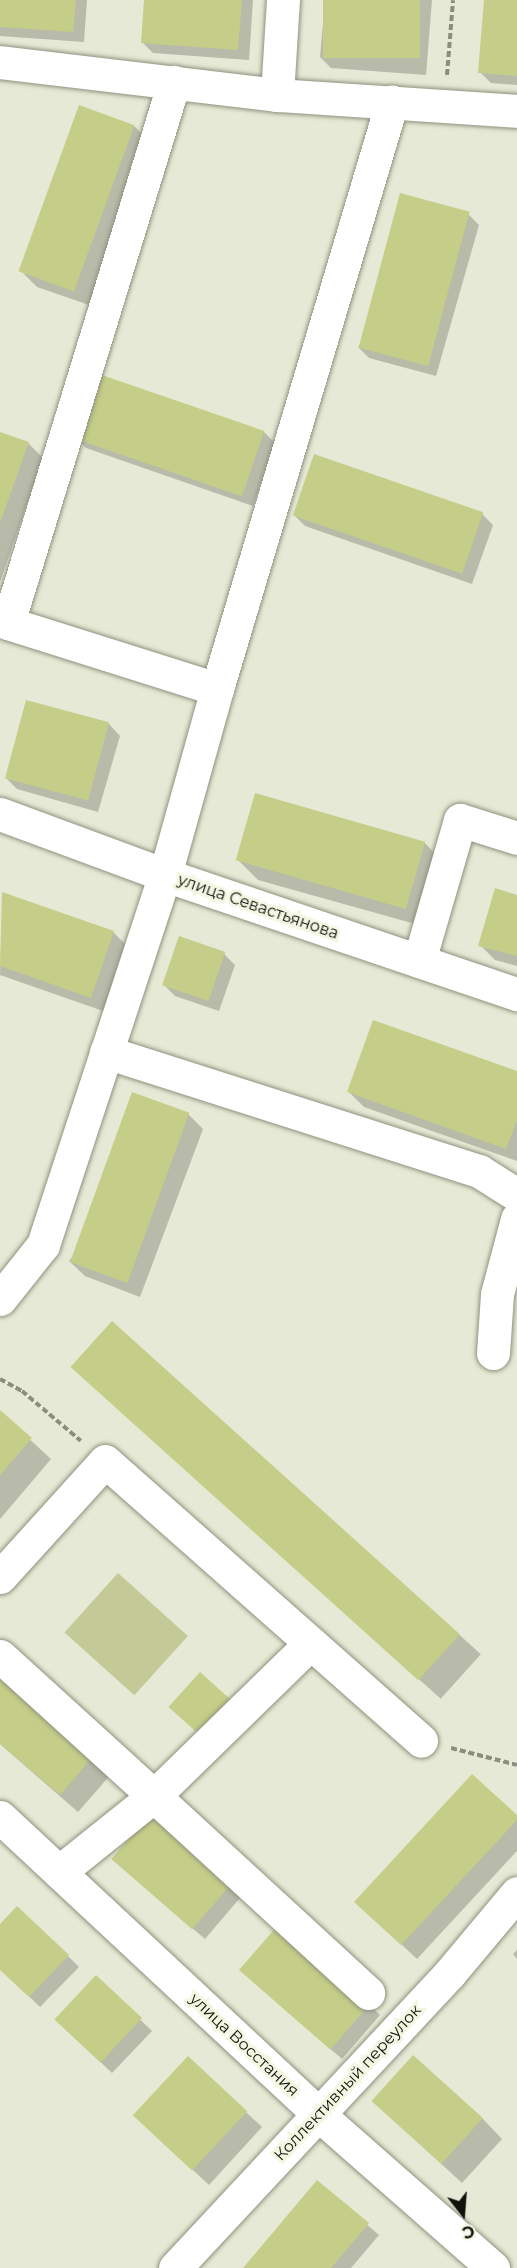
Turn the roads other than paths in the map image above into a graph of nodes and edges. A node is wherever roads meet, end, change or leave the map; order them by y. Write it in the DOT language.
graph roads {
  1 [pos="283,0"];
  2 [pos="0,62"];
  3 [pos="174,82"];
  4 [pos="277,95"];
  5 [pos="392,102"];
  6 [pos="517,111"];
  7 [pos="4,635"];
  8 [pos="217,689"];
  9 [pos="0,814"];
  10 [pos="517,838"];
  11 [pos="165,875"];
  12 [pos="419,961"];
  13 [pos="517,994"];
  14 [pos="106,1052"];
  15 [pos="517,1195"];
  16 [pos="517,1219"];
  17 [pos="0,1299"];
  18 [pos="493,1353"];
  19 [pos="0,1577"];
  20 [pos="311,1643"];
  21 [pos="0,1656"];
  22 [pos="421,1741"];
  23 [pos="154,1796"];
  24 [pos="0,1816"];
  25 [pos="59,1872"];
  26 [pos="517,1893"];
  27 [pos="368,1993"];
  28 [pos="318,2114"];
  29 [pos="175,2268"];
  30 [pos="493,2268"];
  1 -- 4 [label="street"];
  2 -- 3 [label="street"];
  3 -- 4 [label="street"];
  3 -- 7 [label="street"];
  4 -- 5 [label="street"];
  5 -- 6 [label="street"];
  5 -- 8 [label="street"];
  7 -- 8 [label="street"];
  8 -- 11 [label="street"];
  9 -- 11 [label="street, улица Севастьянова"];
  10 -- 12 [label="street"];
  11 -- 12 [label="street, улица Севастьянова"];
  11 -- 14 [label="street"];
  12 -- 13 [label="street, улица Севастьянова"];
  14 -- 15 [label="street"];
  14 -- 17 [label="street"];
  16 -- 18 [label="street"];
  19 -- 20 [label="street"];
  20 -- 22 [label="street"];
  20 -- 23 [label="street"];
  21 -- 23 [label="street"];
  23 -- 25 [label="street"];
  23 -- 27 [label="street"];
  24 -- 25 [label="street, улица Восстания"];
  25 -- 28 [label="street, улица Восстания"];
  26 -- 28 [label="street, Коллективный переулок"];
  28 -- 29 [label="street, Коллективный переулок"];
  28 -- 30 [label="street, улица Восстания"];
}
